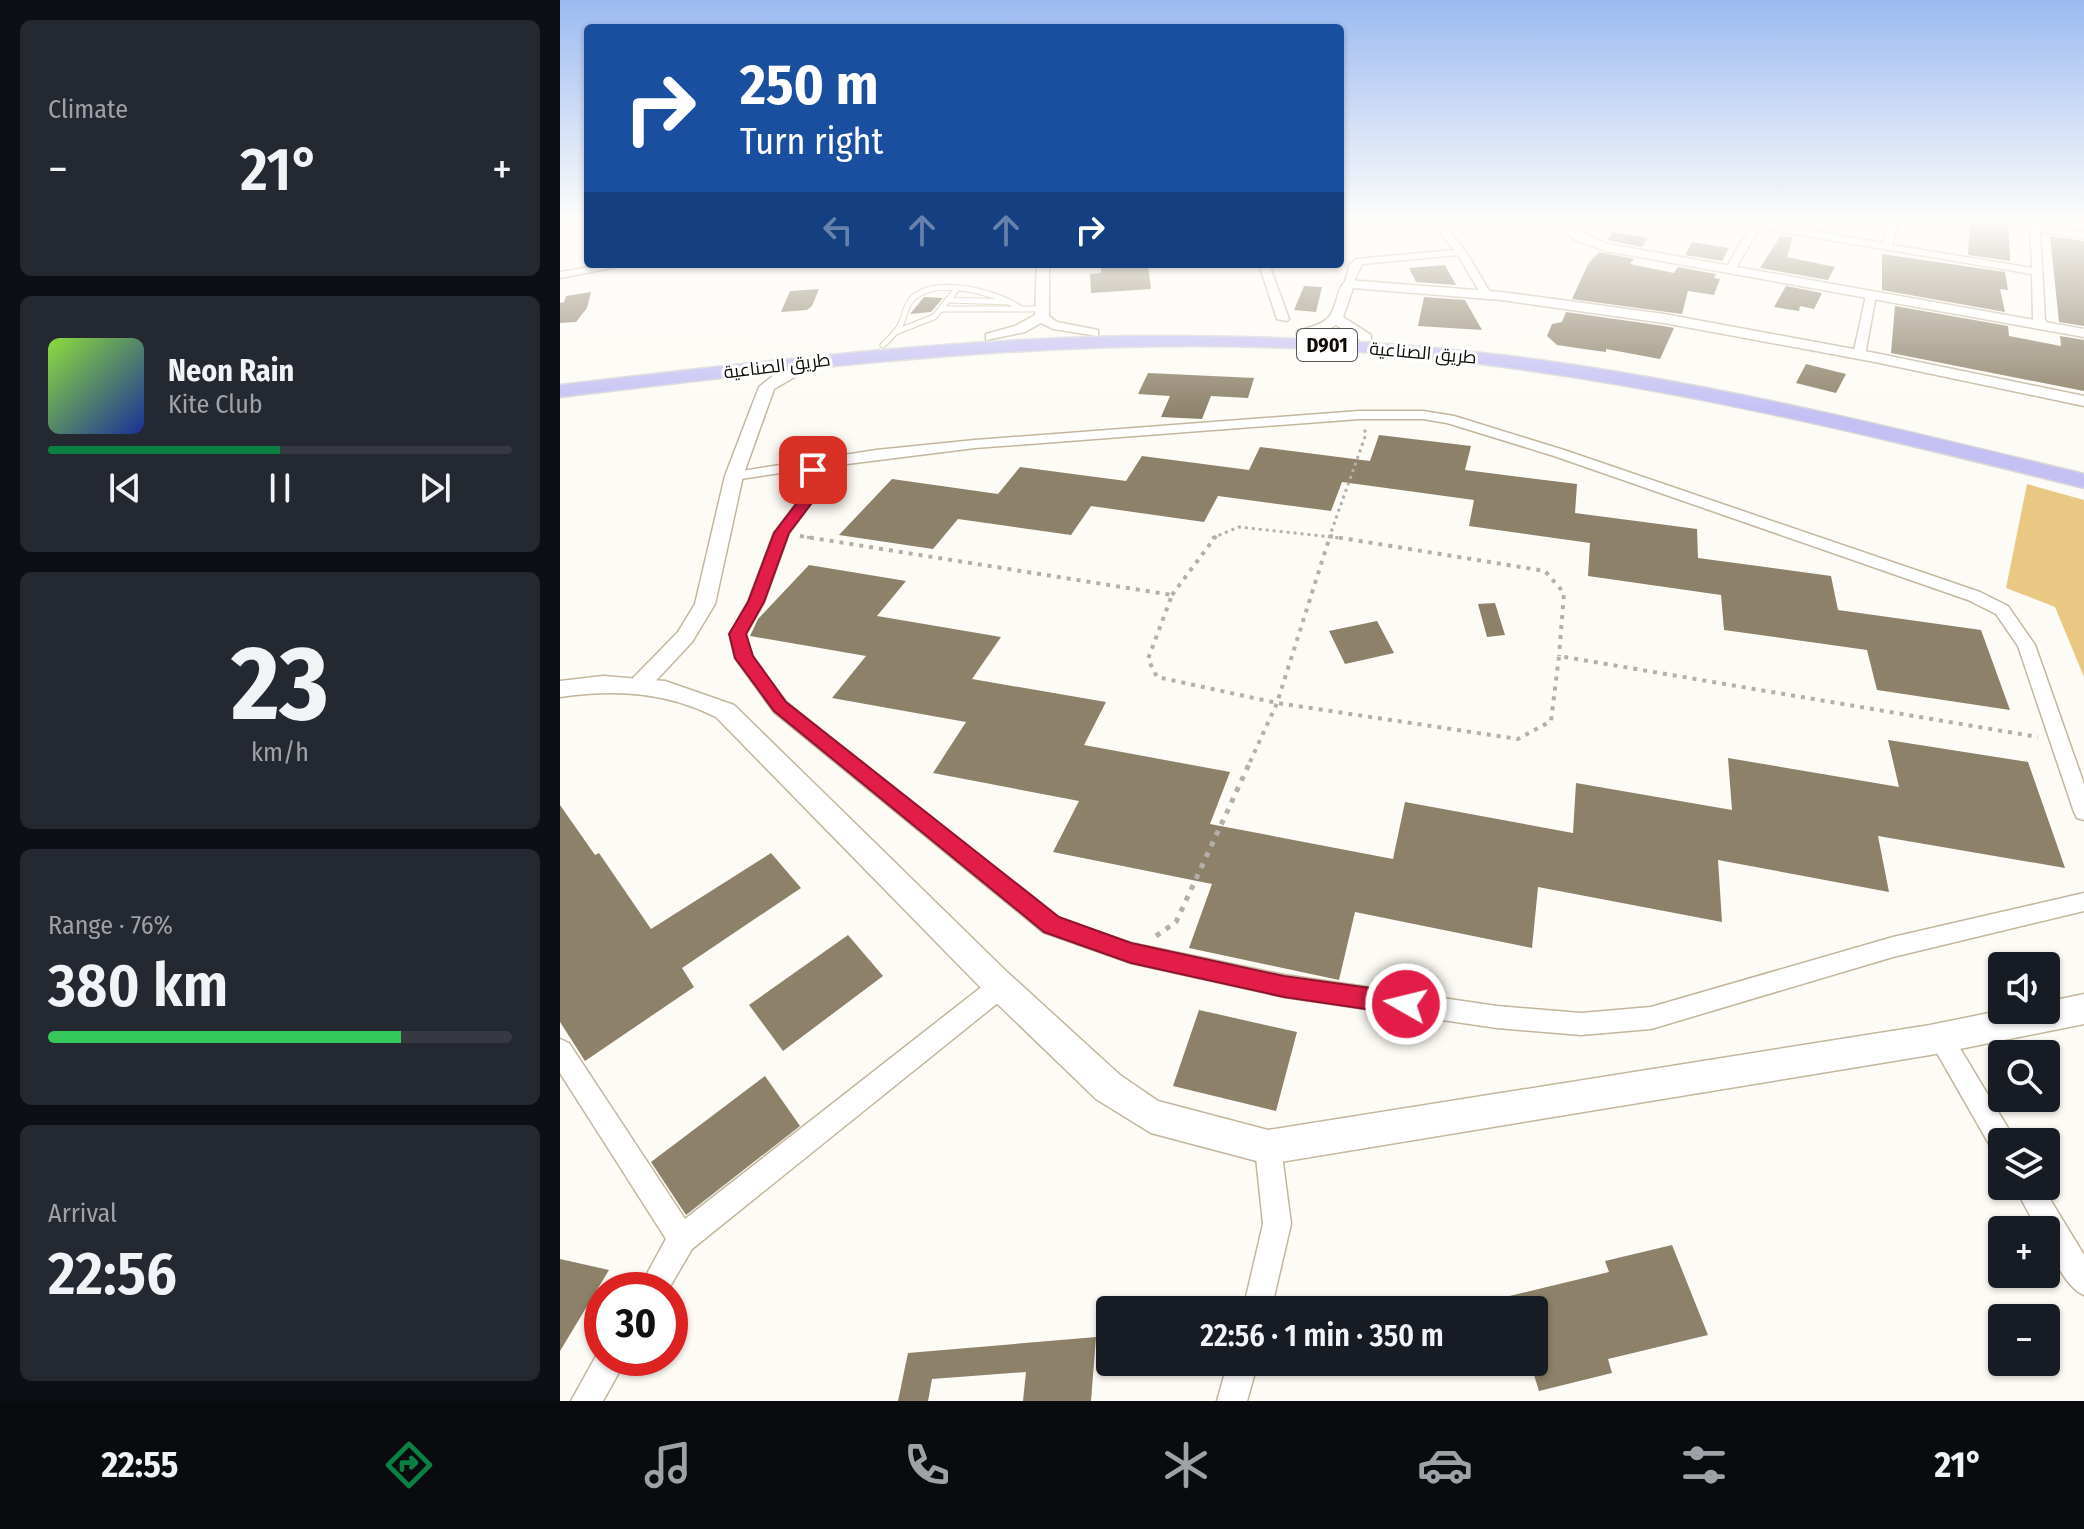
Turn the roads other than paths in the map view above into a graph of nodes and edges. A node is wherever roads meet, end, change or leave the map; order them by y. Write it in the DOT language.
graph roads {
  1 [pos="1043,285"];
  2 [pos="1271,285"];
  3 [pos="1348,285"];
  4 [pos="1367,285"];
  5 [pos="1481,285"];
  6 [pos="1817,285"];
  7 [pos="2038,285"];
  8 [pos="957,289"];
  9 [pos="1486,294"];
  10 [pos="1871,295"];
  11 [pos="948,300"];
  12 [pos="1013,302"];
  13 [pos="1020,308"];
  14 [pos="941,309"];
  15 [pos="1042,313"];
  16 [pos="1283,319"];
  17 [pos="1338,320"];
  18 [pos="2042,325"];
  19 [pos="1093,333"];
  20 [pos="2084,333"];
  21 [pos="1302,334"];
  22 [pos="991,337"];
  23 [pos="1366,338"];
  24 [pos="888,339"];
  25 [pos="1859,355"];
  26 [pos="812,361"];
  27 [pos="729,371"];
  28 [pos="560,382"];
  29 [pos="767,387"];
  30 [pos="560,391"];
  31 [pos="2084,401"];
  32 [pos="2084,465"];
  33 [pos="797,468"];
  34 [pos="734,476"];
  35 [pos="2084,481"];
  36 [pos="641,683"];
  37 [pos="560,689"];
  38 [pos="2084,812"];
  39 [pos="2084,902"];
  40 [pos="1001,986"];
  41 [pos="2084,1009"];
  42 [pos="1941,1038"];
  43 [pos="560,1051"];
  44 [pos="1994,1128"];
  45 [pos="1268,1147"];
  46 [pos="2035,1200"];
  47 [pos="682,1239"];
  48 [pos="663,1272"];
  49 [pos="2084,1281"];
  50 [pos="1260,1296"];
  51 [pos="601,1376"];
  52 [pos="1239,1376"];
  53 [pos="586,1401"];
  54 [pos="1232,1401"];
  1 -- 15 [label="street"];
  2 -- 16 [label="street"];
  3 -- 17 [label="street"];
  4 -- 9 [label="street"];
  5 -- 9 [label="street"];
  6 -- 10 [label="street"];
  7 -- 18 [label="street"];
  8 -- 11 [label="lane"];
  8 -- 12 [label="lane"];
  8 -- 24 [label="lane"];
  9 -- 25 [label="street"];
  10 -- 18 [label="street"];
  10 -- 25 [label="street"];
  11 -- 12 [label="lane"];
  11 -- 14 [label="lane"];
  12 -- 13 [label="lane"];
  13 -- 14 [label="lane"];
  13 -- 15 [label="lane"];
  14 -- 24 [label="lane"];
  15 -- 19 [label="street"];
  15 -- 22 [label="street"];
  17 -- 21 [label="street"];
  17 -- 23 [label="street"];
  18 -- 20 [label="street"];
  19 -- 21 [label="highway, طريق الصناعية / D901"];
  19 -- 22 [label="highway, طريق الصناعية / D901"];
  21 -- 23 [label="highway, طريق الصناعية / D901"];
  22 -- 24 [label="highway, طريق الصناعية / D901"];
  23 -- 32 [label="highway, طريق الصناعية / D901"];
  24 -- 28 [label="highway, طريق الصناعية / D901"];
  25 -- 31 [label="street"];
  26 -- 27 [label="highway, طريق الصناعية / D901"];
  26 -- 29 [label="street"];
  26 -- 35 [label="highway, طريق الصناعية / D901"];
  27 -- 29 [label="street"];
  27 -- 30 [label="highway, طريق الصناعية / D901"];
  29 -- 34 [label="street"];
  33 -- 34 [label="street"];
  33 -- 38 [label="street"];
  33 -- 39 [label="street"];
  34 -- 36 [label="street"];
  36 -- 37 [label="main road"];
  36 -- 40 [label="main road"];
  40 -- 45 [label="main road"];
  40 -- 47 [label="street"];
  41 -- 42 [label="main road"];
  42 -- 44 [label="street"];
  42 -- 45 [label="main road"];
  43 -- 47 [label="street"];
  45 -- 50 [label="street"];
  46 -- 49 [label="street"];
  47 -- 48 [label="street"];
  51 -- 53 [label="street"];
  52 -- 54 [label="street"];
}
